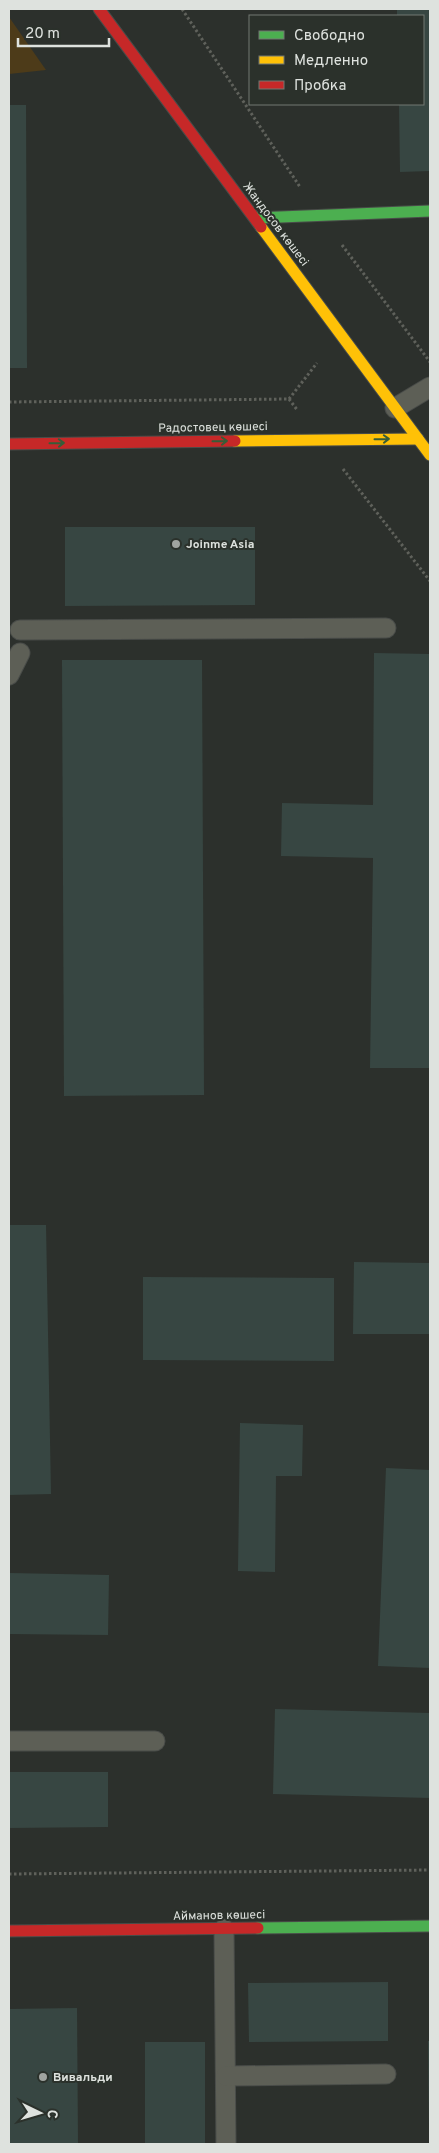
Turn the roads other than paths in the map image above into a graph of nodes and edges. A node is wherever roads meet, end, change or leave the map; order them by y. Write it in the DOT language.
graph roads {
  1 [pos="99,9"];
  2 [pos="430,210"];
  3 [pos="255,218"];
  4 [pos="430,387"];
  5 [pos="395,408"];
  6 [pos="418,439"];
  7 [pos="9,444"];
  8 [pos="430,455"];
  9 [pos="386,628"];
  10 [pos="20,630"];
  11 [pos="20,653"];
  12 [pos="9,675"];
  13 [pos="9,1741"];
  14 [pos="155,1741"];
  15 [pos="430,1926"];
  16 [pos="224,1929"];
  17 [pos="9,1931"];
  18 [pos="386,2074"];
  19 [pos="226,2076"];
  20 [pos="226,2144"];
  1 -- 3 [label="street, Жандосов көшесі"];
  2 -- 3 [label="street"];
  3 -- 5 [label="street, Жандосов көшесі"];
  4 -- 5 [label="lane"];
  5 -- 6 [label="street, Жандосов көшесі"];
  7 -- 6 [label="street, Радостовец көшесі, one-way"];
  6 -- 8 [label="street, Жандосов көшесі"];
  9 -- 10 [label="lane"];
  11 -- 12 [label="lane"];
  13 -- 14 [label="lane"];
  15 -- 16 [label="street, Айманов көшесі"];
  16 -- 17 [label="street, Айманов көшесі"];
  16 -- 19 [label="lane"];
  18 -- 19 [label="lane"];
  19 -- 20 [label="lane"];
}
